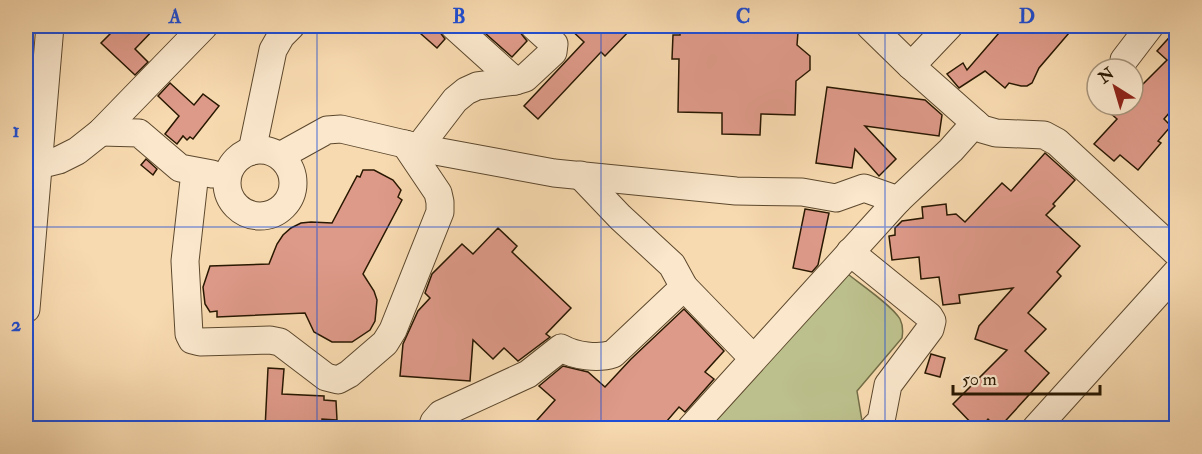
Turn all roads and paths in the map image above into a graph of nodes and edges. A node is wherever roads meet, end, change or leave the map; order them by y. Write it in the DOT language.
graph roads {
  1 [pos="50,26"];
  2 [pos="204,26"];
  3 [pos="291,26"];
  4 [pos="454,26"];
  5 [pos="534,26"];
  6 [pos="870,26"];
  7 [pos="950,26"];
  8 [pos="1150,26"];
  9 [pos="1126,57"];
  10 [pos="911,66"];
  11 [pos="515,81"];
  12 [pos="975,123"];
  13 [pos="101,132"];
  14 [pos="412,146"];
  15 [pos="252,150"];
  16 [pos="280,156"];
  17 [pos="32,165"];
  18 [pos="195,172"];
  19 [pos="580,175"];
  20 [pos="228,176"];
  21 [pos="898,200"];
  22 [pos="30,201"];
  23 [pos="849,252"];
  24 [pos="1176,252"];
  25 [pos="1176,273"];
  26 [pos="684,287"];
  27 [pos="26,309"];
  28 [pos="753,358"];
  29 [pos="432,429"];
  30 [pos="691,429"];
  31 [pos="874,429"];
  32 [pos="1036,429"];
  1 -- 17 [label="street"];
  2 -- 13 [label="street"];
  3 -- 15 [label="street"];
  4 -- 11 [label="street"];
  5 -- 11 [label="street"];
  6 -- 10 [label="street"];
  7 -- 10 [label="street"];
  8 -- 9 [label="street"];
  10 -- 12 [label="street"];
  11 -- 14 [label="street"];
  12 -- 21 [label="street"];
  12 -- 24 [label="street"];
  13 -- 17 [label="street"];
  13 -- 18 [label="street"];
  14 -- 16 [label="street"];
  14 -- 18 [label="street"];
  14 -- 19 [label="street"];
  15 -- 16 [label="street"];
  15 -- 20 [label="street"];
  16 -- 20 [label="street"];
  17 -- 22 [label="street"];
  18 -- 20 [label="street"];
  19 -- 21 [label="street"];
  19 -- 26 [label="street"];
  21 -- 23 [label="street"];
  22 -- 27 [label="street"];
  23 -- 28 [label="street"];
  23 -- 31 [label="street"];
  25 -- 32 [label="street"];
  26 -- 28 [label="street"];
  26 -- 29 [label="street"];
  28 -- 30 [label="street"];
}
